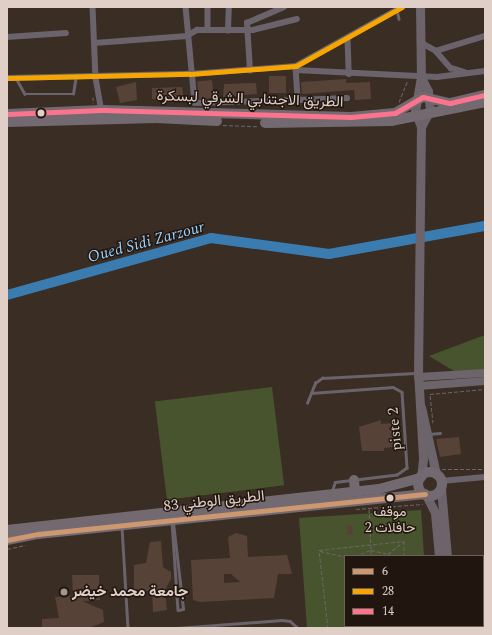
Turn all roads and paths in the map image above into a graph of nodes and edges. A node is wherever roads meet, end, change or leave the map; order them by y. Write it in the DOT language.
graph roads {
  1 [pos="93,7"];
  2 [pos="186,7"];
  3 [pos="208,7"];
  4 [pos="229,7"];
  5 [pos="284,7"];
  6 [pos="420,7"];
  7 [pos="399,8"];
  8 [pos="297,19"];
  9 [pos="399,19"];
  10 [pos="208,30"];
  11 [pos="247,31"];
  12 [pos="66,32"];
  13 [pos="228,32"];
  14 [pos="187,36"];
  15 [pos="485,36"];
  16 [pos="7,37"];
  17 [pos="348,38"];
  18 [pos="94,42"];
  19 [pos="420,42"];
  20 [pos="436,51"];
  21 [pos="296,68"];
  22 [pos="250,71"];
  23 [pos="485,71"];
  24 [pos="466,72"];
  25 [pos="190,74"];
  26 [pos="349,74"];
  27 [pos="76,76"];
  28 [pos="421,76"];
  29 [pos="7,78"];
  30 [pos="16,78"];
  31 [pos="96,78"];
  32 [pos="93,93"];
  33 [pos="485,95"];
  34 [pos="430,97"];
  35 [pos="347,98"];
  36 [pos="417,99"];
  37 [pos="298,100"];
  38 [pos="485,102"];
  39 [pos="99,112"];
  40 [pos="7,114"];
  41 [pos="429,116"];
  42 [pos="7,122"];
  43 [pos="419,125"];
  44 [pos="485,373"];
  45 [pos="418,374"];
  46 [pos="485,382"];
  47 [pos="418,386"];
  48 [pos="485,389"];
  49 [pos="311,393"];
  50 [pos="307,403"];
  51 [pos="421,407"];
  52 [pos="440,433"];
  53 [pos="431,434"];
  54 [pos="440,464"];
  55 [pos="485,469"];
  56 [pos="485,477"];
  57 [pos="420,478"];
  58 [pos="354,480"];
  59 [pos="439,481"];
  60 [pos="355,491"];
  61 [pos="332,494"];
  62 [pos="425,495"];
  63 [pos="426,506"];
  64 [pos="369,508"];
  65 [pos="353,510"];
  66 [pos="171,515"];
  67 [pos="122,525"];
  68 [pos="7,530"];
  69 [pos="7,540"];
  70 [pos="404,541"];
  71 [pos="27,544"];
  72 [pos="371,545"];
  73 [pos="7,549"];
  74 [pos="319,550"];
  75 [pos="371,550"];
  76 [pos="358,555"];
  77 [pos="371,555"];
  78 [pos="404,555"];
  79 [pos="439,555"];
  80 [pos="447,555"];
  81 [pos="344,557"];
  82 [pos="128,628"];
  83 [pos="176,628"];
  84 [pos="298,628"];
  85 [pos="328,628"];
  1 -- 18 [label="street"];
  2 -- 14 [label="street"];
  3 -- 10 [label="street"];
  4 -- 13 [label="street"];
  5 -- 11 [label="street"];
  6 -- 19 [label="main road"];
  7 -- 9 [label="lane"];
  7 -- 17 [label="street"];
  8 -- 11 [label="street"];
  10 -- 13 [label="street"];
  10 -- 14 [label="street"];
  11 -- 13 [label="street"];
  11 -- 22 [label="street"];
  12 -- 16 [label="street"];
  14 -- 18 [label="street"];
  14 -- 25 [label="street"];
  15 -- 20 [label="street"];
  17 -- 21 [label="street"];
  17 -- 26 [label="street"];
  18 -- 31 [label="street"];
  19 -- 20 [label="street"];
  19 -- 28 [label="main road"];
  20 -- 24 [label="street"];
  21 -- 22 [label="street"];
  21 -- 26 [label="street"];
  21 -- 37 [label="street"];
  22 -- 25 [label="street"];
  23 -- 24 [label="street"];
  24 -- 28 [label="street"];
  25 -- 31 [label="street"];
  25 -- 37 [label="street"];
  26 -- 28 [label="street"];
  27 -- 30 [label="street"];
  27 -- 30 [label="lane"];
  27 -- 31 [label="street"];
  28 -- 34 [label="main road"];
  28 -- 36 [label="main road"];
  29 -- 30 [label="street"];
  31 -- 39 [label="street"];
  32 -- 39 [label="path"];
  33 -- 34 [label="highway, الطريق الاجتنابي الشرقي لبسكرة"];
  34 -- 36 [label="highway, الطريق الاجتنابي الشرقي لبسكرة"];
  34 -- 41 [label="main road"];
  35 -- 37 [label="street"];
  36 -- 39 [label="highway, الطريق الاجتنابي الشرقي لبسكرة"];
  36 -- 43 [label="main road"];
  38 -- 41 [label="highway, الطريق الاجتنابي الشرقي لبسكرة"];
  39 -- 40 [label="highway, الطريق الاجتنابي الشرقي لبسكرة"];
  39 -- 42 [label="highway, الطريق الاجتنابي الشرقي لبسكرة"];
  39 -- 43 [label="highway, الطريق الاجتنابي الشرقي لبسكرة"];
  41 -- 43 [label="highway, الطريق الاجتنابي الشرقي لبسكرة"];
  43 -- 45 [label="main road"];
  44 -- 45 [label="main road"];
  45 -- 47 [label="main road"];
  45 -- 49 [label="lane"];
  46 -- 47 [label="main road"];
  47 -- 51 [label="main road"];
  48 -- 53 [label="path"];
  49 -- 50 [label="lane"];
  49 -- 58 [label="lane, piste 2"];
  51 -- 53 [label="main road"];
  51 -- 57 [label="main road"];
  52 -- 53 [label="lane"];
  53 -- 59 [label="main road"];
  54 -- 55 [label="path"];
  56 -- 59 [label="street"];
  57 -- 59 [label="highway"];
  57 -- 60 [label="highway, الطريق الوطني 83"];
  57 -- 62 [label="highway"];
  58 -- 60 [label="highway"];
  58 -- 61 [label="lane, piste 2"];
  59 -- 62 [label="highway"];
  59 -- 80 [label="main road"];
  60 -- 61 [label="highway, الطريق الوطني 83"];
  61 -- 66 [label="highway, الطريق الوطني 83"];
  62 -- 66 [label="highway, الطريق الوطني 83"];
  62 -- 79 [label="main road"];
  63 -- 64 [label="path"];
  64 -- 65 [label="path"];
  64 -- 72 [label="path"];
  66 -- 66 [label="lane"];
  66 -- 67 [label="highway, الطريق الوطني 83"];
  66 -- 68 [label="highway, الطريق الوطني 83"];
  67 -- 69 [label="highway, الطريق الوطني 83"];
  67 -- 82 [label="lane"];
  70 -- 72 [label="path"];
  70 -- 75 [label="path"];
  70 -- 78 [label="path"];
  71 -- 73 [label="path"];
  72 -- 74 [label="path"];
  72 -- 75 [label="path"];
  74 -- 81 [label="path"];
  74 -- 85 [label="path"];
  75 -- 76 [label="path"];
  75 -- 77 [label="path"];
  83 -- 84 [label="lane"];
}
